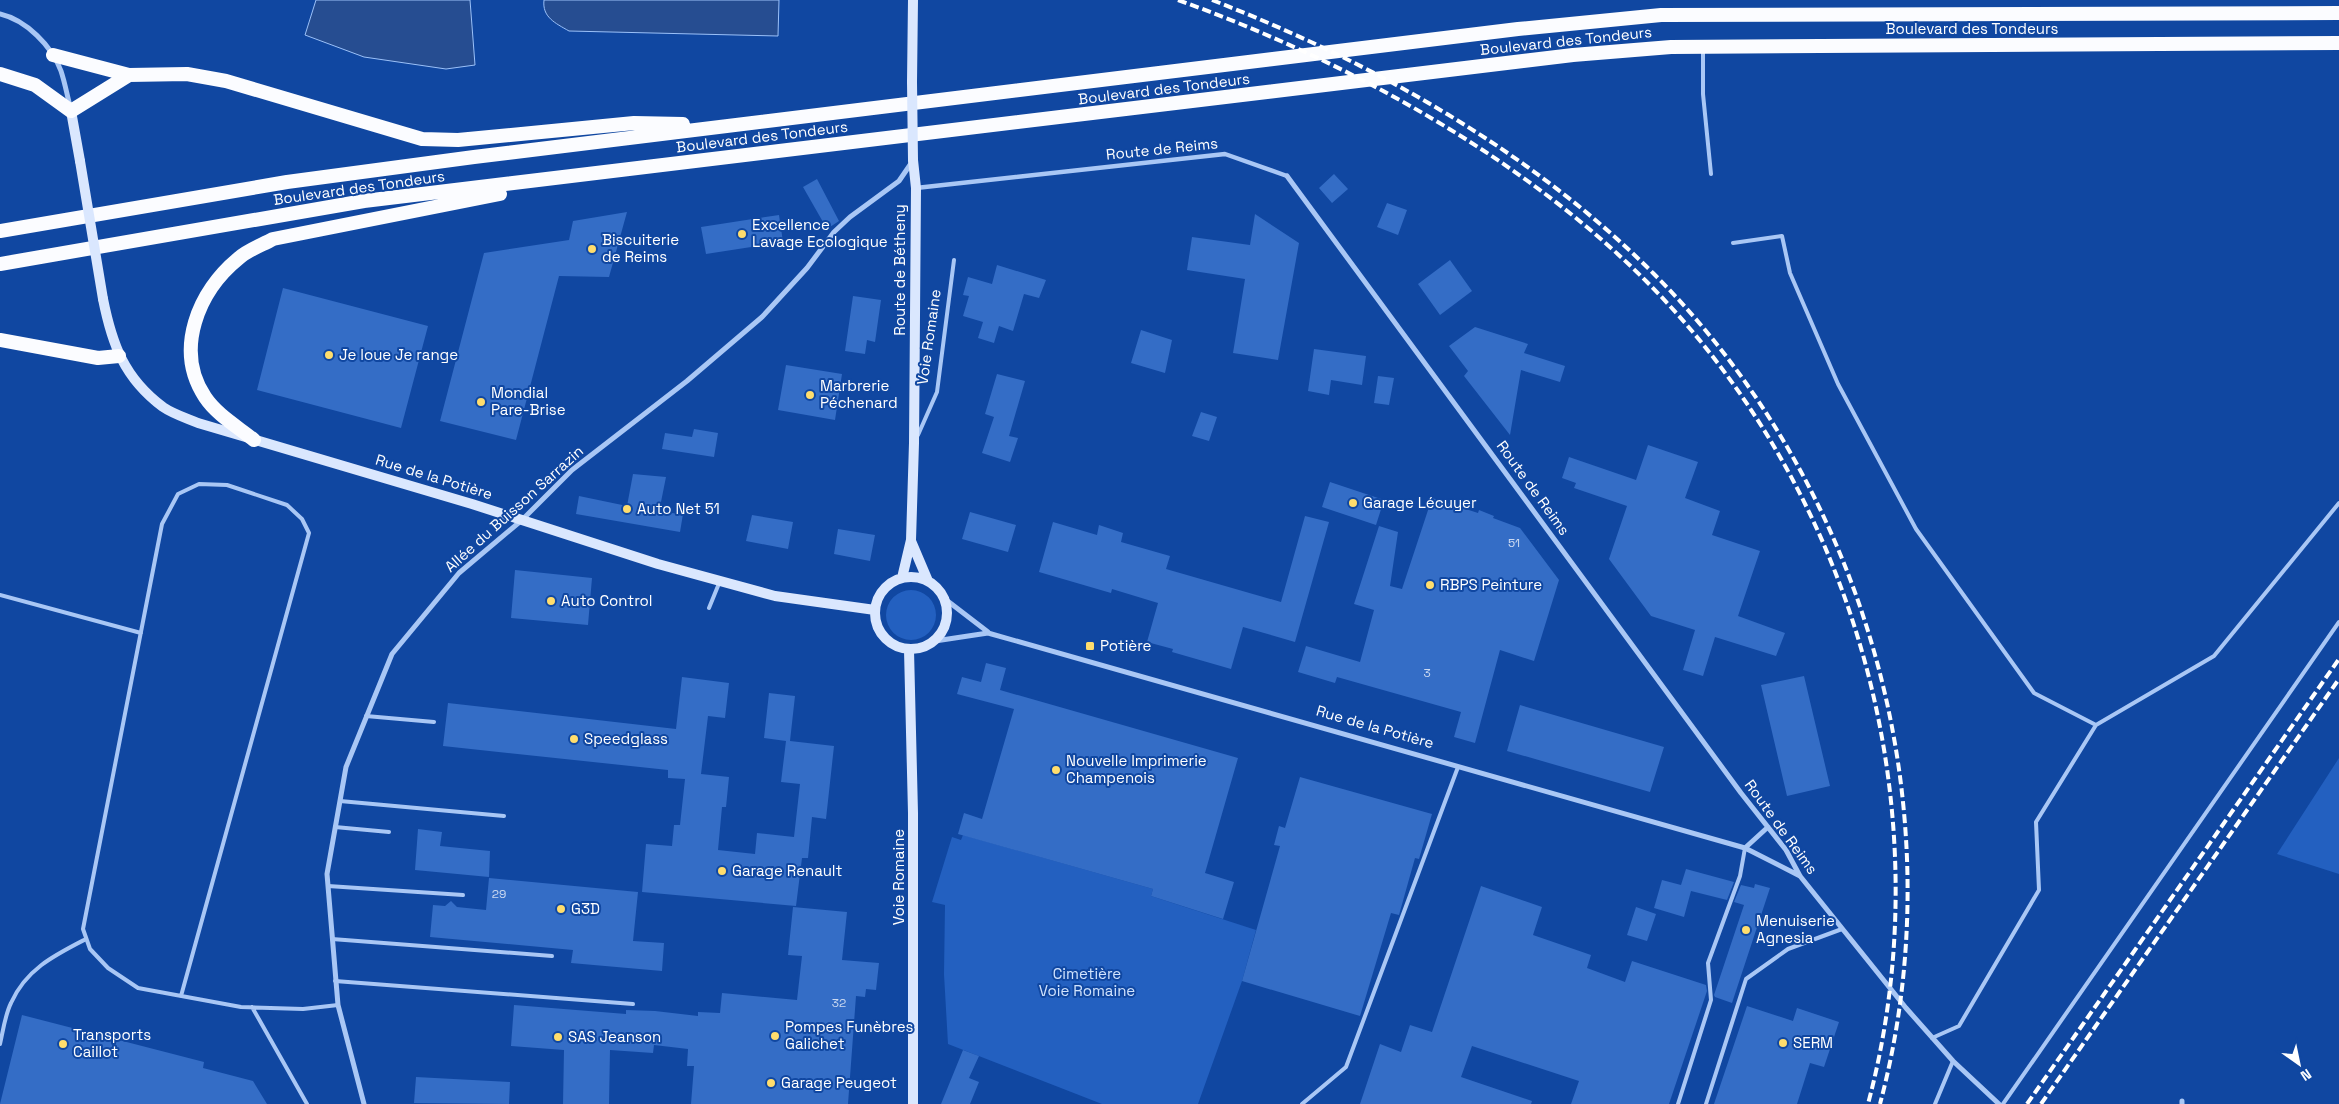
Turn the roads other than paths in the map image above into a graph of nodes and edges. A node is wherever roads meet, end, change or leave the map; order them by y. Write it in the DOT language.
graph roads {
  1 [pos="912,0"];
  2 [pos="2339,13"];
  3 [pos="0,14"];
  4 [pos="2339,43"];
  5 [pos="1704,46"];
  6 [pos="53,55"];
  7 [pos="0,74"];
  8 [pos="129,75"];
  9 [pos="71,111"];
  10 [pos="727,126"];
  11 [pos="914,160"];
  12 [pos="601,173"];
  13 [pos="1711,174"];
  14 [pos="1287,176"];
  15 [pos="916,188"];
  16 [pos="0,231"];
  17 [pos="1733,243"];
  18 [pos="954,260"];
  19 [pos="0,264"];
  20 [pos="0,340"];
  21 [pos="119,356"];
  22 [pos="254,440"];
  23 [pos="914,443"];
  24 [pos="2339,503"];
  25 [pos="522,520"];
  26 [pos="911,540"];
  27 [pos="902,578"];
  28 [pos="720,581"];
  29 [pos="928,581"];
  30 [pos="0,595"];
  31 [pos="945,599"];
  32 [pos="709,608"];
  33 [pos="875,610"];
  34 [pos="2339,622"];
  35 [pos="140,633"];
  36 [pos="988,633"];
  37 [pos="935,641"];
  38 [pos="909,650"];
  39 [pos="366,716"];
  40 [pos="434,722"];
  41 [pos="2096,725"];
  42 [pos="1458,767"];
  43 [pos="340,801"];
  44 [pos="504,816"];
  45 [pos="335,827"];
  46 [pos="1768,827"];
  47 [pos="389,832"];
  48 [pos="1745,848"];
  49 [pos="1800,876"];
  50 [pos="328,886"];
  51 [pos="463,895"];
  52 [pos="1842,929"];
  53 [pos="86,939"];
  54 [pos="332,939"];
  55 [pos="552,956"];
  56 [pos="335,982"];
  57 [pos="181,996"];
  58 [pos="633,1004"];
  59 [pos="338,1005"];
  60 [pos="252,1007"];
  61 [pos="1932,1038"];
  62 [pos="0,1044"];
  63 [pos="1953,1062"];
  64 [pos="307,1104"];
  65 [pos="364,1104"];
  66 [pos="913,1104"];
  67 [pos="1302,1104"];
  68 [pos="1678,1104"];
  69 [pos="1706,1104"];
  70 [pos="1935,1104"];
  71 [pos="1999,1104"];
  72 [pos="2003,1104"];
  1 -- 11 [label="main road, Route de Bétheny, bridge"];
  2 -- 10 [label="highway, Boulevard des Tondeurs"];
  3 -- 6 [label="street"];
  4 -- 5 [label="highway, Boulevard des Tondeurs"];
  5 -- 12 [label="highway, Boulevard des Tondeurs"];
  5 -- 13 [label="lane"];
  6 -- 8 [label="highway"];
  6 -- 9 [label="street"];
  7 -- 9 [label="highway"];
  8 -- 9 [label="highway"];
  8 -- 10 [label="highway"];
  9 -- 21 [label="main road, Rue de la Potière, bridge"];
  10 -- 16 [label="highway, Boulevard des Tondeurs"];
  11 -- 15 [label="main road, Route de Bétheny"];
  11 -- 25 [label="street, Allée du Buisson Sarrazin"];
  12 -- 19 [label="highway, Boulevard des Tondeurs"];
  12 -- 22 [label="highway"];
  14 -- 15 [label="street, Route de Reims"];
  14 -- 46 [label="street, Route de Reims"];
  15 -- 23 [label="main road, Route de Bétheny"];
  17 -- 41 [label="lane"];
  18 -- 23 [label="lane, Voie Romaine"];
  20 -- 21 [label="highway"];
  21 -- 22 [label="main road, Rue de la Potière"];
  22 -- 25 [label="main road, Rue de la Potière"];
  23 -- 26 [label="main road, Route de Bétheny"];
  24 -- 41 [label="lane"];
  25 -- 28 [label="main road, Rue de la Potière"];
  25 -- 39 [label="street, Allée du Buisson Sarrazin"];
  26 -- 27 [label="main road, Route de Bétheny"];
  26 -- 29 [label="main road, Route de Bétheny"];
  27 -- 29 [label="main road"];
  27 -- 33 [label="main road"];
  28 -- 32 [label="lane"];
  28 -- 33 [label="main road, Rue de la Potière"];
  29 -- 31 [label="main road"];
  30 -- 35 [label="lane"];
  31 -- 36 [label="street"];
  31 -- 37 [label="main road"];
  33 -- 38 [label="main road"];
  34 -- 72 [label="lane"];
  35 -- 53 [label="lane"];
  35 -- 57 [label="lane"];
  36 -- 37 [label="street, Rue de la Potière"];
  36 -- 42 [label="street, Rue de la Potière"];
  37 -- 38 [label="main road"];
  38 -- 66 [label="main road, Voie Romaine"];
  39 -- 40 [label="lane"];
  39 -- 43 [label="street, Allée du Buisson Sarrazin"];
  41 -- 61 [label="lane"];
  42 -- 48 [label="street, Rue de la Potière"];
  42 -- 67 [label="lane"];
  43 -- 44 [label="lane"];
  43 -- 45 [label="street, Allée du Buisson Sarrazin"];
  45 -- 47 [label="lane"];
  45 -- 50 [label="street, Allée du Buisson Sarrazin"];
  46 -- 48 [label="street"];
  46 -- 49 [label="street, Route de Reims"];
  48 -- 49 [label="street, Rue de la Potière"];
  48 -- 68 [label="lane"];
  49 -- 52 [label="street, Route de Reims"];
  50 -- 51 [label="lane"];
  50 -- 54 [label="street, Allée du Buisson Sarrazin"];
  52 -- 61 [label="street, Route de Reims"];
  52 -- 69 [label="lane"];
  53 -- 57 [label="lane"];
  53 -- 62 [label="lane"];
  54 -- 55 [label="lane"];
  54 -- 56 [label="street, Allée du Buisson Sarrazin"];
  56 -- 58 [label="lane"];
  56 -- 59 [label="street, Allée du Buisson Sarrazin"];
  57 -- 60 [label="lane"];
  59 -- 60 [label="lane"];
  59 -- 65 [label="street, Allée du Buisson Sarrazin"];
  60 -- 64 [label="lane"];
  61 -- 63 [label="street, Route de Reims"];
  63 -- 70 [label="lane"];
  63 -- 71 [label="street, Route de Reims"];
}
